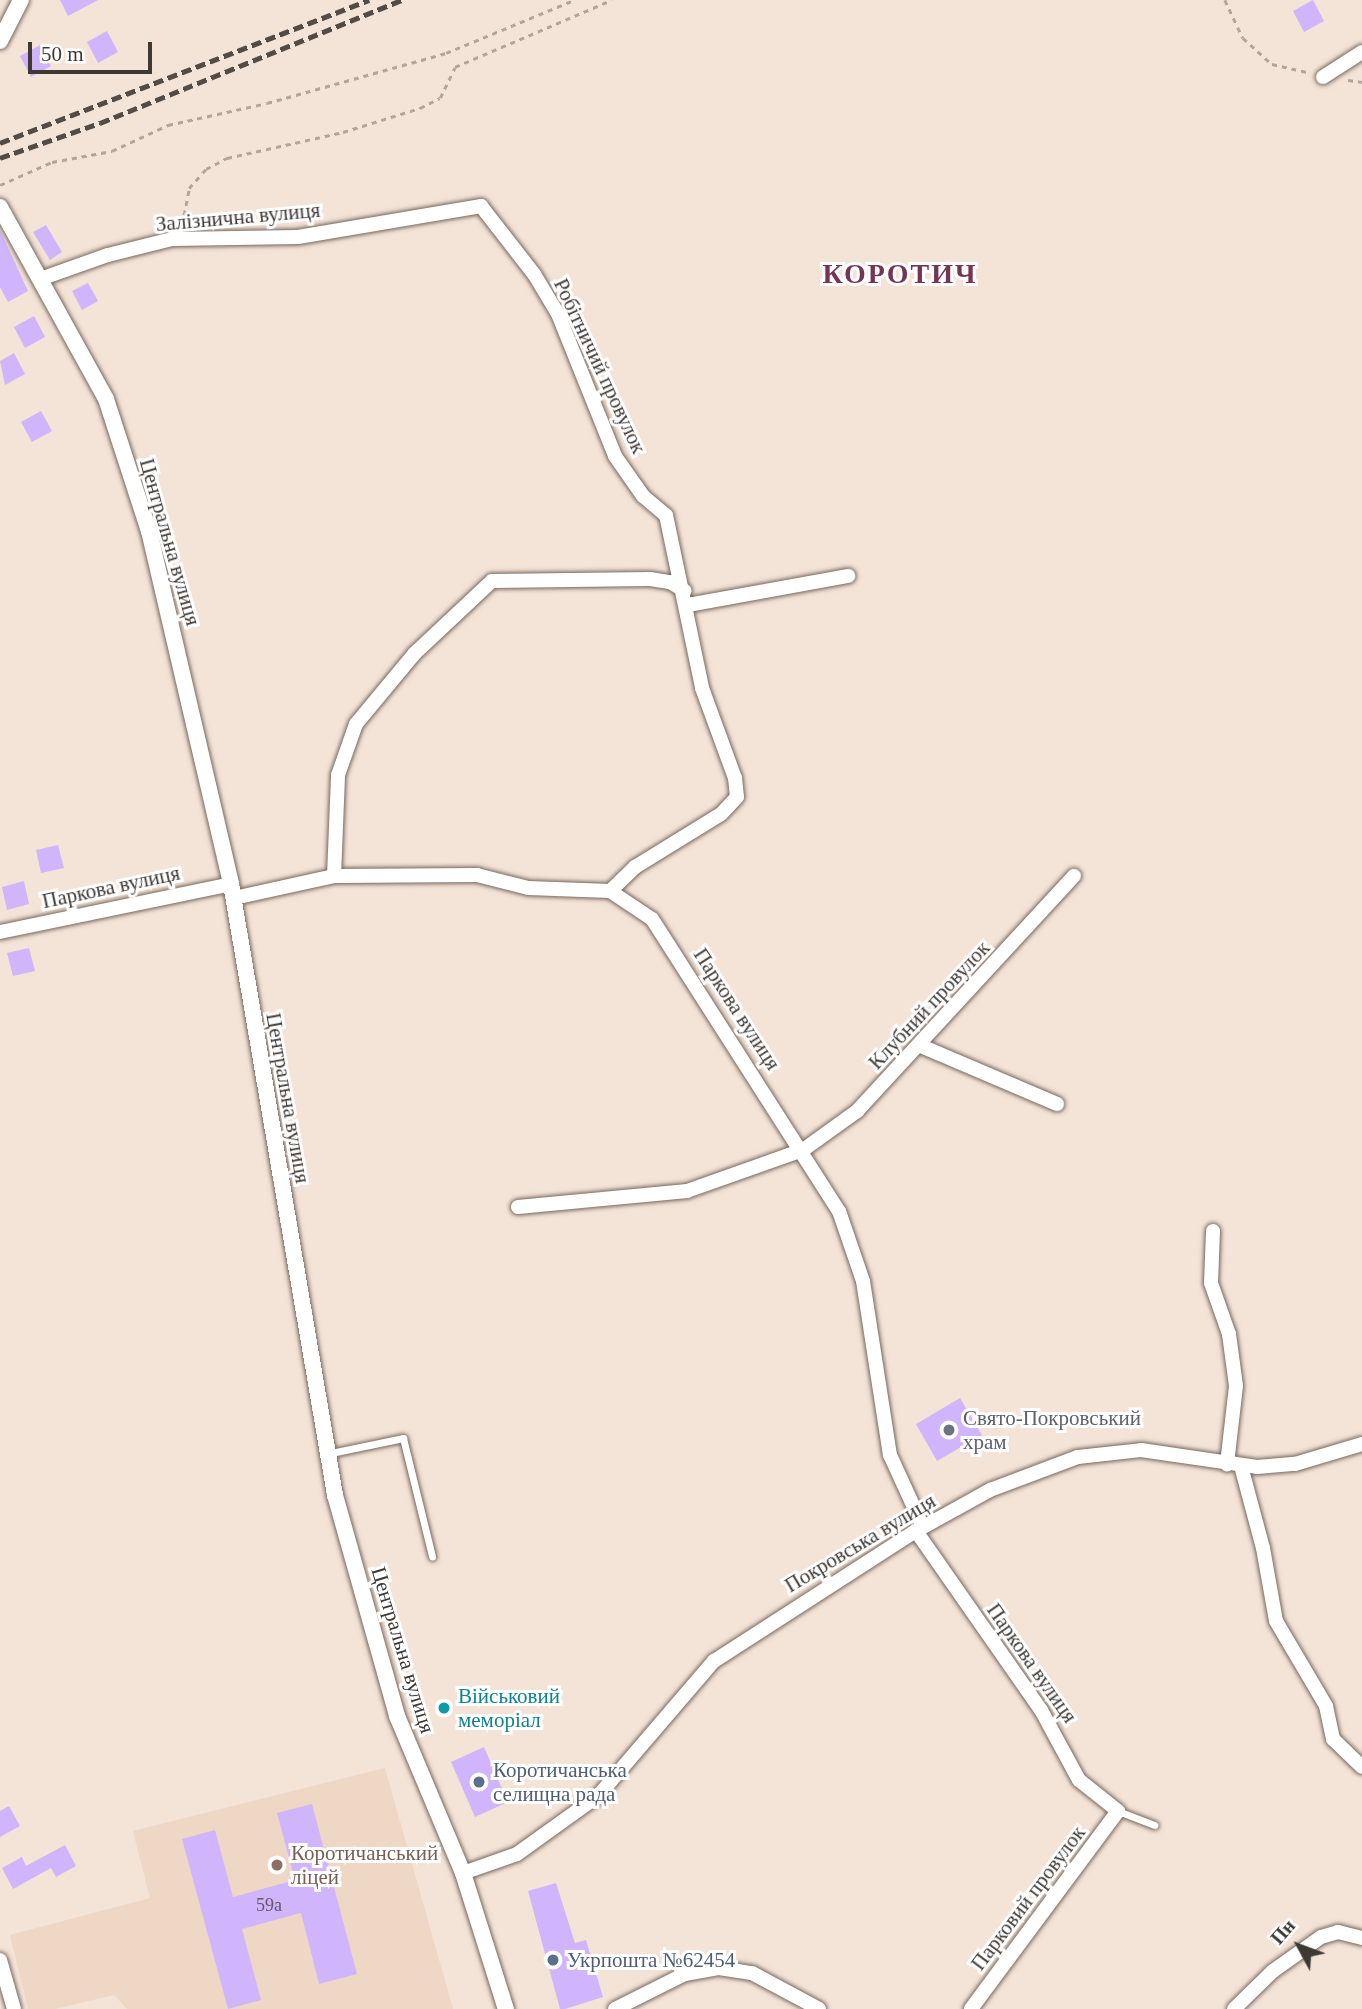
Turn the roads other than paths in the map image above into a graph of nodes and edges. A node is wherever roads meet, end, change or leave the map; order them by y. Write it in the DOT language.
graph roads {
  1 [pos="21,0"];
  2 [pos="0,41"];
  3 [pos="1362,52"];
  4 [pos="1323,77"];
  5 [pos="481,206"];
  6 [pos="2,217"];
  7 [pos="43,278"];
  8 [pos="848,576"];
  9 [pos="686,598"];
  10 [pos="334,876"];
  11 [pos="1074,876"];
  12 [pos="233,891"];
  13 [pos="610,891"];
  14 [pos="0,932"];
  15 [pos="921,1046"];
  16 [pos="1057,1104"];
  17 [pos="803,1150"];
  18 [pos="519,1207"];
  19 [pos="1213,1231"];
  20 [pos="1362,1444"];
  21 [pos="326,1454"];
  22 [pos="1234,1465"];
  23 [pos="920,1529"];
  24 [pos="432,1556"];
  25 [pos="1362,1767"];
  26 [pos="1118,1811"];
  27 [pos="1154,1825"];
  28 [pos="463,1873"];
  29 [pos="1362,1938"];
  30 [pos="0,1959"];
  31 [pos="14,2009"];
  32 [pos="506,2009"];
  33 [pos="615,2009"];
  34 [pos="819,2009"];
  35 [pos="971,2009"];
  36 [pos="1234,2009"];
  1 -- 2 [label="street"];
  3 -- 4 [label="street"];
  5 -- 7 [label="street, Залізнична вулиця"];
  5 -- 9 [label="street, Робітничий провулок"];
  6 -- 7 [label="street, Центральна вулиця"];
  7 -- 12 [label="street, Центральна вулиця"];
  8 -- 9 [label="street"];
  9 -- 10 [label="street"];
  9 -- 13 [label="street, Робітничий провулок"];
  10 -- 12 [label="street, Паркова вулиця"];
  10 -- 13 [label="street, Паркова вулиця"];
  11 -- 15 [label="street, Клубний провулок"];
  12 -- 14 [label="street, Паркова вулиця"];
  12 -- 21 [label="street, Центральна вулиця"];
  13 -- 17 [label="street, Паркова вулиця"];
  15 -- 16 [label="street"];
  15 -- 17 [label="street, Клубний провулок"];
  17 -- 18 [label="street, Клубний провулок"];
  17 -- 23 [label="street, Паркова вулиця"];
  19 -- 22 [label="street"];
  20 -- 22 [label="street, Покровська вулиця"];
  21 -- 24 [label="lane"];
  21 -- 28 [label="street, Центральна вулиця"];
  22 -- 23 [label="street, Покровська вулиця"];
  22 -- 25 [label="street"];
  23 -- 26 [label="street, Паркова вулиця"];
  23 -- 28 [label="street, Покровська вулиця"];
  26 -- 27 [label="lane"];
  26 -- 35 [label="street, Парковий провулок"];
  28 -- 32 [label="street, Центральна вулиця"];
  29 -- 36 [label="street"];
  30 -- 31 [label="street"];
  33 -- 34 [label="street"];
}
